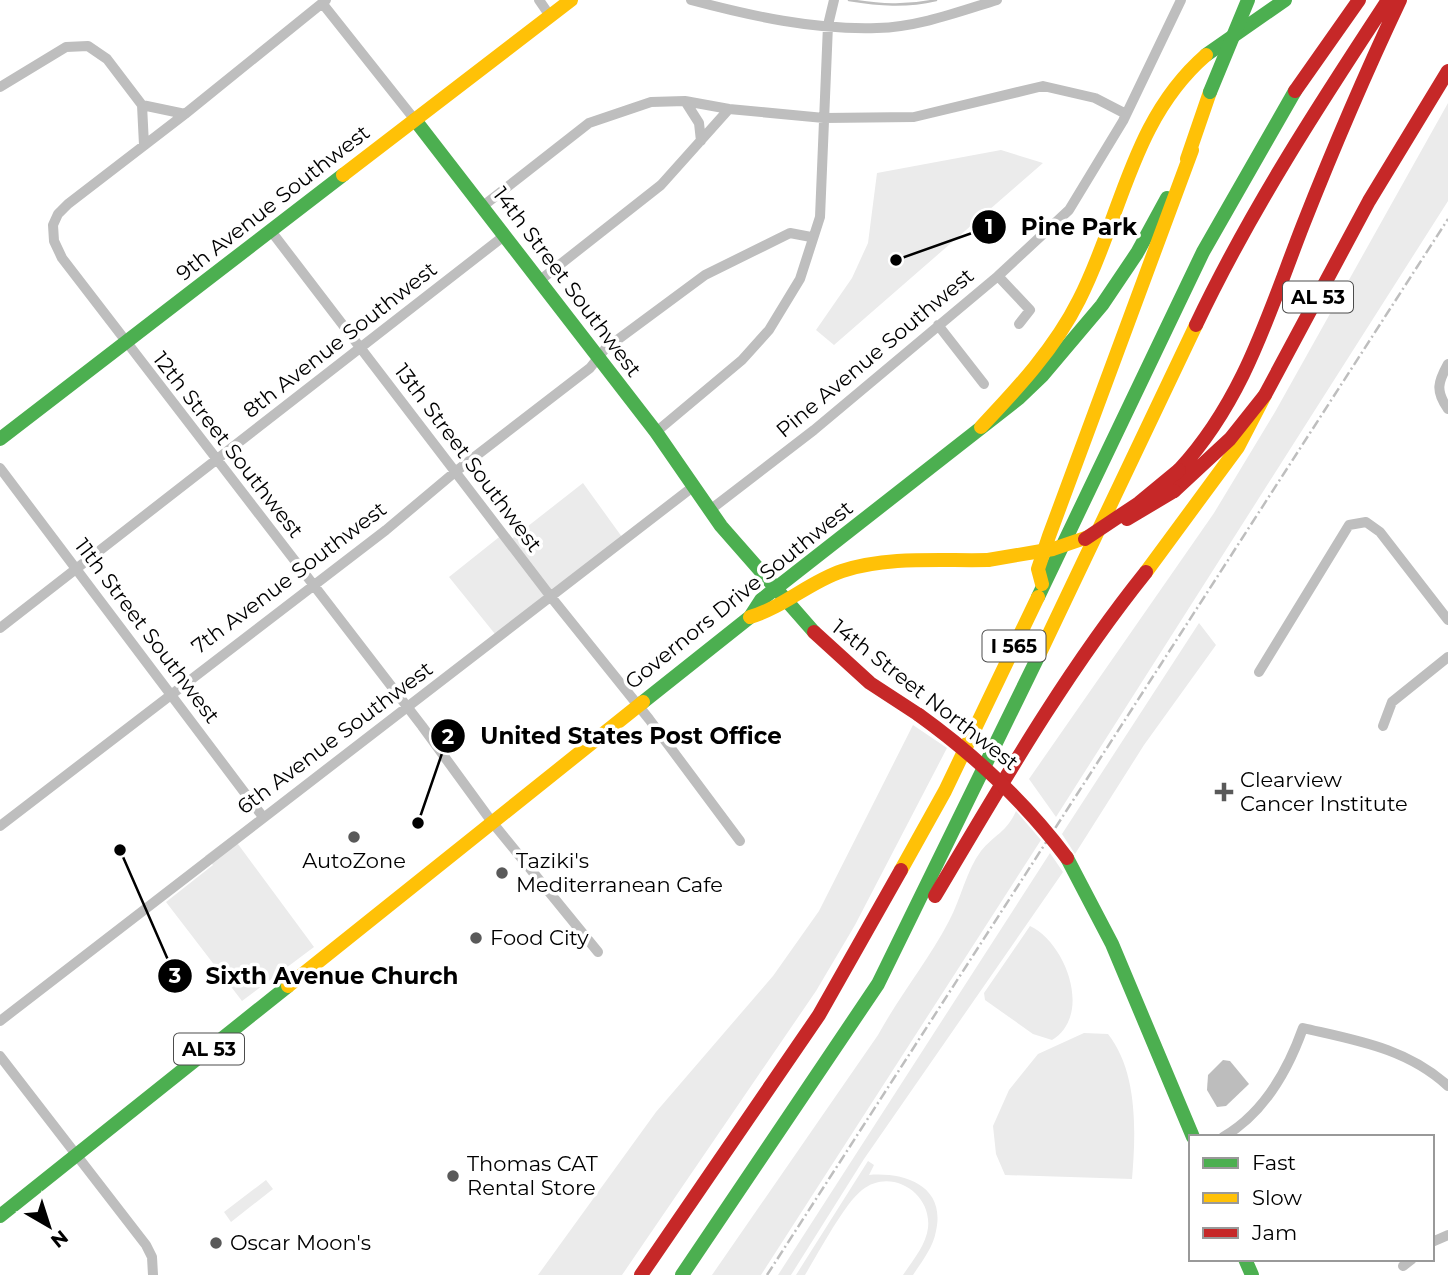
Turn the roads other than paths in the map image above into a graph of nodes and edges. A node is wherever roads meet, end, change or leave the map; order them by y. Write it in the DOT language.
graph roads {
  1 [pos="539,0"];
  2 [pos="571,0"];
  3 [pos="691,0"];
  4 [pos="834,0"];
  5 [pos="998,0"];
  6 [pos="1181,0"];
  7 [pos="1248,0"];
  8 [pos="1285,0"];
  9 [pos="1359,0"];
  10 [pos="1388,0"];
  11 [pos="1400,0"];
  12 [pos="324,1"];
  13 [pos="550,16"];
  14 [pos="828,25"];
  15 [pos="1445,77"];
  16 [pos="0,86"];
  17 [pos="685,101"];
  18 [pos="142,105"];
  19 [pos="729,109"];
  20 [pos="185,114"];
  21 [pos="1126,114"];
  22 [pos="824,118"];
  23 [pos="415,120"];
  24 [pos="701,141"];
  25 [pos="144,145"];
  26 [pos="1192,150"];
  27 [pos="483,206"];
  28 [pos="271,231"];
  29 [pos="504,236"];
  30 [pos="811,237"];
  31 [pos="998,276"];
  32 [pos="539,281"];
  33 [pos="1019,324"];
  34 [pos="938,325"];
  35 [pos="125,343"];
  36 [pos="361,349"];
  37 [pos="598,358"];
  38 [pos="1448,364"];
  39 [pos="984,384"];
  40 [pos="1265,395"];
  41 [pos="1448,409"];
  42 [pos="981,427"];
  43 [pos="656,432"];
  44 [pos="0,439"];
  45 [pos="215,459"];
  46 [pos="0,468"];
  47 [pos="454,471"];
  48 [pos="694,486"];
  49 [pos="710,510"];
  50 [pos="1085,539"];
  51 [pos="76,570"];
  52 [pos="312,584"];
  53 [pos="1042,587"];
  54 [pos="775,589"];
  55 [pos="551,597"];
  56 [pos="786,600"];
  57 [pos="750,617"];
  58 [pos="1448,620"];
  59 [pos="0,628"];
  60 [pos="1448,657"];
  61 [pos="1259,671"];
  62 [pos="170,693"];
  63 [pos="637,706"];
  64 [pos="407,707"];
  65 [pos="1383,726"];
  66 [pos="263,817"];
  67 [pos="492,822"];
  68 [pos="0,826"];
  69 [pos="740,841"];
  70 [pos="597,952"];
  71 [pos="878,985"];
  72 [pos="0,1021"];
  73 [pos="0,1056"];
  74 [pos="1448,1086"];
  75 [pos="1192,1135"];
  76 [pos="1225,1135"];
  77 [pos="76,1156"];
  78 [pos="0,1216"];
  79 [pos="154,1273"];
  80 [pos="641,1275"];
  81 [pos="682,1275"];
  1 -- 13 [label="street"];
  2 -- 13 [label="main road, 9th Avenue Southwest"];
  3 -- 14 [label="street"];
  4 -- 14 [label="street"];
  5 -- 14 [label="street"];
  6 -- 21 [label="street, Pine Avenue Southwest"];
  7 -- 26 [label="main road, AL 53, bridge"];
  8 -- 42 [label="main road"];
  9 -- 53 [label="main road, I 565"];
  10 -- 71 [label="main road, I 565"];
  11 -- 50 [label="main road, bridge"];
  12 -- 20 [label="street"];
  12 -- 23 [label="street, 14th Street Southwest"];
  13 -- 23 [label="main road, 9th Avenue Southwest"];
  14 -- 22 [label="street"];
  15 -- 40 [label="main road, AL 53"];
  16 -- 18 [label="street"];
  17 -- 19 [label="street"];
  17 -- 24 [label="street"];
  17 -- 27 [label="street"];
  18 -- 20 [label="street"];
  18 -- 25 [label="street"];
  19 -- 22 [label="street"];
  19 -- 24 [label="street"];
  20 -- 25 [label="street"];
  21 -- 22 [label="street"];
  21 -- 31 [label="street, Pine Avenue Southwest"];
  22 -- 30 [label="street"];
  23 -- 27 [label="main road, 14th Street Southwest"];
  23 -- 28 [label="main road, 9th Avenue Southwest"];
  24 -- 32 [label="street"];
  25 -- 35 [label="street, 12th Street Southwest"];
  26 -- 42 [label="main road, AL 53"];
  26 -- 53 [label="main road"];
  27 -- 29 [label="main road, 14th Street Southwest"];
  28 -- 35 [label="main road, 9th Avenue Southwest"];
  28 -- 36 [label="street, 13th Street Southwest"];
  29 -- 32 [label="main road, 14th Street Southwest"];
  29 -- 36 [label="street, 8th Avenue Southwest"];
  30 -- 37 [label="street, 7th Avenue Southwest"];
  30 -- 43 [label="street"];
  31 -- 33 [label="street"];
  31 -- 34 [label="street, Pine Avenue Southwest"];
  32 -- 37 [label="main road, 14th Street Southwest"];
  34 -- 39 [label="street"];
  34 -- 49 [label="street, Pine Avenue Southwest"];
  35 -- 44 [label="main road, 9th Avenue Southwest"];
  35 -- 45 [label="street, 12th Street Southwest"];
  36 -- 45 [label="street, 8th Avenue Southwest"];
  36 -- 47 [label="street, 13th Street Southwest"];
  37 -- 43 [label="main road, 14th Street Southwest"];
  37 -- 47 [label="street, 7th Avenue Southwest"];
  38 -- 41 [label="street"];
  40 -- 50 [label="main road, AL 53, bridge"];
  40 -- 71 [label="main road"];
  42 -- 54 [label="main road, Governors Drive Southwest / AL 53"];
  43 -- 48 [label="main road, 14th Street Southwest"];
  45 -- 51 [label="street, 8th Avenue Southwest"];
  45 -- 52 [label="street, 12th Street Southwest"];
  46 -- 51 [label="street, 11th Street Southwest"];
  47 -- 52 [label="street, 7th Avenue Southwest"];
  47 -- 55 [label="street, 13th Street Southwest"];
  48 -- 49 [label="main road, 14th Street Southwest"];
  48 -- 55 [label="street, 6th Avenue Southwest"];
  49 -- 54 [label="main road, 14th Street Southwest"];
  50 -- 56 [label="main road, AL 53, bridge"];
  51 -- 59 [label="street, 8th Avenue Southwest"];
  51 -- 62 [label="street, 11th Street Southwest"];
  52 -- 62 [label="street, 7th Avenue Southwest"];
  52 -- 64 [label="street, 12th Street Southwest"];
  53 -- 80 [label="main road, I 565"];
  54 -- 56 [label="main road, 14th Street Northwest"];
  54 -- 57 [label="main road, Governors Drive Southwest / AL 53"];
  55 -- 63 [label="street, 13th Street Southwest"];
  55 -- 64 [label="street, 6th Avenue Southwest"];
  56 -- 57 [label="main road, AL 53"];
  56 -- 75 [label="main road, 14th Street Northwest, bridge"];
  57 -- 63 [label="main road, Governors Drive Southwest / AL 53"];
  58 -- 61 [label="street"];
  60 -- 65 [label="street"];
  62 -- 66 [label="street, 11th Street Southwest"];
  62 -- 68 [label="street, 7th Avenue Southwest"];
  63 -- 67 [label="main road, Governors Drive Southwest / AL 53"];
  63 -- 69 [label="street, 13th Street Southwest"];
  64 -- 66 [label="street, 6th Avenue Southwest"];
  64 -- 67 [label="street, 12th Street Southwest"];
  66 -- 72 [label="street, 6th Avenue Southwest"];
  67 -- 70 [label="street, 12th Street Southwest"];
  67 -- 77 [label="main road, Governors Drive Southwest / AL 53"];
  71 -- 81 [label="main road, I 565"];
  73 -- 77 [label="street"];
  74 -- 76 [label="street"];
  77 -- 78 [label="main road, Governors Drive Southwest / AL 53"];
  77 -- 79 [label="street"];
}
